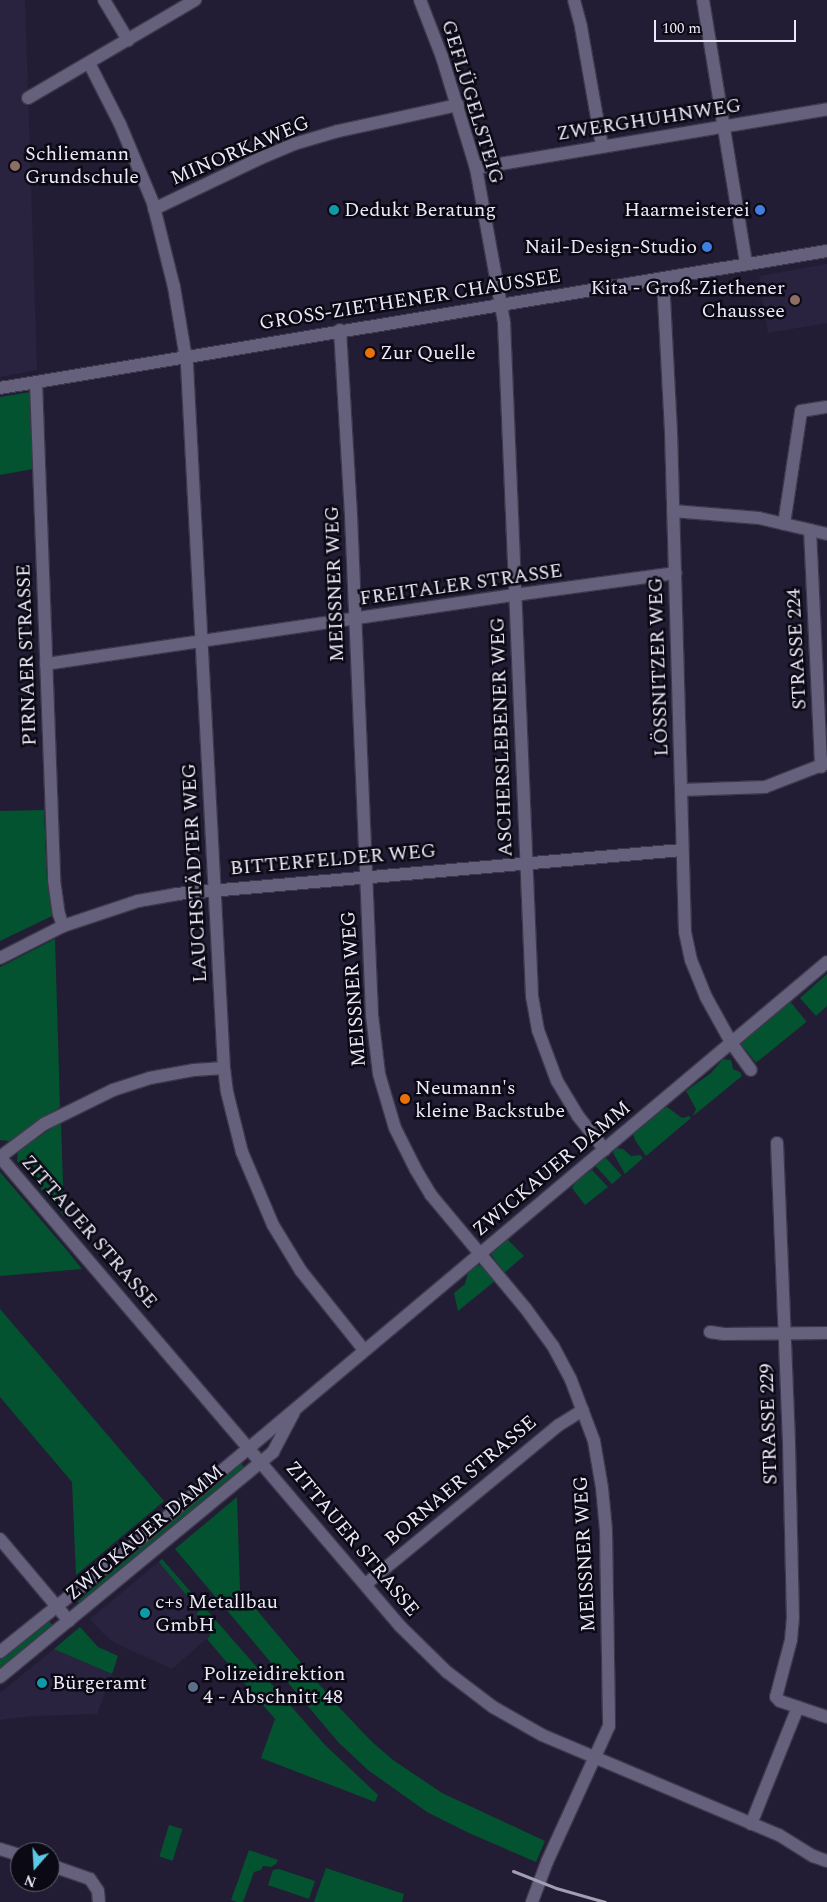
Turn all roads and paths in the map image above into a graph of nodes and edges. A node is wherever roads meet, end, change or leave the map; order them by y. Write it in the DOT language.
graph roads {
  1 [pos="104,0"];
  2 [pos="194,0"];
  3 [pos="420,0"];
  4 [pos="574,0"];
  5 [pos="703,0"];
  6 [pos="128,40"];
  7 [pos="89,63"];
  8 [pos="28,98"];
  9 [pos="458,105"];
  10 [pos="827,109"];
  11 [pos="723,126"];
  12 [pos="602,146"];
  13 [pos="476,168"];
  14 [pos="154,209"];
  15 [pos="827,250"];
  16 [pos="746,264"];
  17 [pos="663,279"];
  18 [pos="502,304"];
  19 [pos="340,330"];
  20 [pos="185,356"];
  21 [pos="36,382"];
  22 [pos="0,388"];
  23 [pos="827,407"];
  24 [pos="673,511"];
  25 [pos="784,524"];
  26 [pos="810,530"];
  27 [pos="827,534"];
  28 [pos="675,573"];
  29 [pos="515,594"];
  30 [pos="354,620"];
  31 [pos="203,641"];
  32 [pos="46,664"];
  33 [pos="824,765"];
  34 [pos="681,790"];
  35 [pos="682,850"];
  36 [pos="526,862"];
  37 [pos="366,877"];
  38 [pos="215,889"];
  39 [pos="63,926"];
  40 [pos="0,958"];
  41 [pos="827,962"];
  42 [pos="732,1044"];
  43 [pos="224,1068"];
  44 [pos="751,1070"];
  45 [pos="777,1143"];
  46 [pos="605,1150"];
  47 [pos="0,1157"];
  48 [pos="480,1253"];
  49 [pos="710,1332"];
  50 [pos="784,1333"];
  51 [pos="827,1333"];
  52 [pos="364,1350"];
  53 [pos="299,1404"];
  54 [pos="583,1410"];
  55 [pos="249,1447"];
  56 [pos="261,1461"];
  57 [pos="0,1539"];
  58 [pos="366,1584"];
  59 [pos="57,1606"];
  60 [pos="69,1621"];
  61 [pos="0,1652"];
  62 [pos="0,1677"];
  63 [pos="798,1708"];
  64 [pos="827,1717"];
  65 [pos="594,1757"];
  66 [pos="751,1824"];
  67 [pos="827,1861"];
  68 [pos="60,1869"];
  69 [pos="100,1902"];
  70 [pos="532,1902"];
  1 -- 6 [label="street"];
  2 -- 6 [label="street"];
  3 -- 9 [label="street, GEFLÜGELSTEIG"];
  4 -- 12 [label="street"];
  5 -- 11 [label="street"];
  6 -- 7 [label="street"];
  7 -- 8 [label="street"];
  7 -- 14 [label="street, LAUCHSTÄDTER WEG"];
  9 -- 13 [label="street, GEFLÜGELSTEIG"];
  9 -- 14 [label="street, MINORKAWEG"];
  10 -- 11 [label="street, ZWERGHUHNWEG"];
  11 -- 12 [label="street, ZWERGHUHNWEG"];
  11 -- 16 [label="street"];
  12 -- 13 [label="street, ZWERGHUHNWEG"];
  13 -- 18 [label="street, GEFLÜGELSTEIG"];
  14 -- 20 [label="street, LAUCHSTÄDTER WEG"];
  15 -- 16 [label="street, GROSS-ZIETHENER CHAUSSEE"];
  16 -- 17 [label="street, GROSS-ZIETHENER CHAUSSEE"];
  17 -- 18 [label="street, GROSS-ZIETHENER CHAUSSEE"];
  17 -- 24 [label="street, LÖSSNITZER WEG"];
  18 -- 19 [label="street, GROSS-ZIETHENER CHAUSSEE"];
  18 -- 29 [label="street, ASCHERSLEBENER WEG"];
  19 -- 20 [label="street, GROSS-ZIETHENER CHAUSSEE"];
  19 -- 30 [label="street, MEISSNER WEG"];
  20 -- 21 [label="street, GROSS-ZIETHENER CHAUSSEE"];
  20 -- 31 [label="street, LAUCHSTÄDTER WEG"];
  21 -- 22 [label="street, GROSS-ZIETHENER CHAUSSEE"];
  21 -- 32 [label="street, PIRNAER STRASSE"];
  23 -- 25 [label="street"];
  24 -- 25 [label="street"];
  24 -- 28 [label="street, LÖSSNITZER WEG"];
  25 -- 26 [label="street"];
  26 -- 27 [label="street"];
  26 -- 33 [label="street, STRASSE 224"];
  28 -- 29 [label="street, FREITALER STRASSE"];
  28 -- 34 [label="street, LÖSSNITZER WEG"];
  29 -- 30 [label="street, FREITALER STRASSE"];
  29 -- 36 [label="street, ASCHERSLEBENER WEG"];
  30 -- 31 [label="street, FREITALER STRASSE"];
  30 -- 37 [label="street, MEISSNER WEG"];
  31 -- 32 [label="street, FREITALER STRASSE"];
  31 -- 38 [label="street, LAUCHSTÄDTER WEG"];
  32 -- 39 [label="street, PIRNAER STRASSE"];
  33 -- 34 [label="street"];
  34 -- 35 [label="street, LÖSSNITZER WEG"];
  35 -- 36 [label="street, BITTERFELDER WEG"];
  35 -- 42 [label="street, LÖSSNITZER WEG"];
  36 -- 37 [label="street, BITTERFELDER WEG"];
  36 -- 46 [label="street, ASCHERSLEBENER WEG"];
  37 -- 38 [label="street, BITTERFELDER WEG"];
  37 -- 48 [label="street, MEISSNER WEG"];
  38 -- 39 [label="street, BITTERFELDER WEG"];
  38 -- 43 [label="street, LAUCHSTÄDTER WEG"];
  39 -- 40 [label="street, BITTERFELDER WEG"];
  41 -- 42 [label="street, ZWICKAUER DAMM"];
  42 -- 44 [label="street"];
  42 -- 46 [label="street, ZWICKAUER DAMM"];
  43 -- 47 [label="street"];
  43 -- 52 [label="street, LAUCHSTÄDTER WEG"];
  45 -- 50 [label="street, STRASSE 229"];
  46 -- 48 [label="street, ZWICKAUER DAMM"];
  47 -- 55 [label="street, ZITTAUER STRASSE"];
  48 -- 52 [label="street, ZWICKAUER DAMM"];
  48 -- 54 [label="street, MEISSNER WEG"];
  49 -- 50 [label="street"];
  50 -- 51 [label="street"];
  50 -- 63 [label="street, STRASSE 229"];
  52 -- 53 [label="street, ZWICKAUER DAMM"];
  53 -- 55 [label="street, ZWICKAUER DAMM"];
  53 -- 56 [label="street, ZWICKAUER DAMM"];
  54 -- 58 [label="street, BORNAER STRASSE"];
  54 -- 65 [label="street, MEISSNER WEG"];
  55 -- 56 [label="street, ZITTAUER STRASSE"];
  55 -- 59 [label="street, ZWICKAUER DAMM"];
  56 -- 58 [label="street, ZITTAUER STRASSE"];
  56 -- 60 [label="street, ZWICKAUER DAMM"];
  57 -- 59 [label="street"];
  58 -- 65 [label="street, ZITTAUER STRASSE"];
  59 -- 60 [label="street"];
  59 -- 61 [label="street, ZWICKAUER DAMM"];
  60 -- 62 [label="street, ZWICKAUER DAMM"];
  63 -- 64 [label="street"];
  63 -- 66 [label="street"];
  65 -- 66 [label="street, ZITTAUER STRASSE"];
  65 -- 70 [label="street, MEISSNER WEG"];
  66 -- 67 [label="street, ZITTAUER STRASSE"];
  68 -- 69 [label="street"];
}
